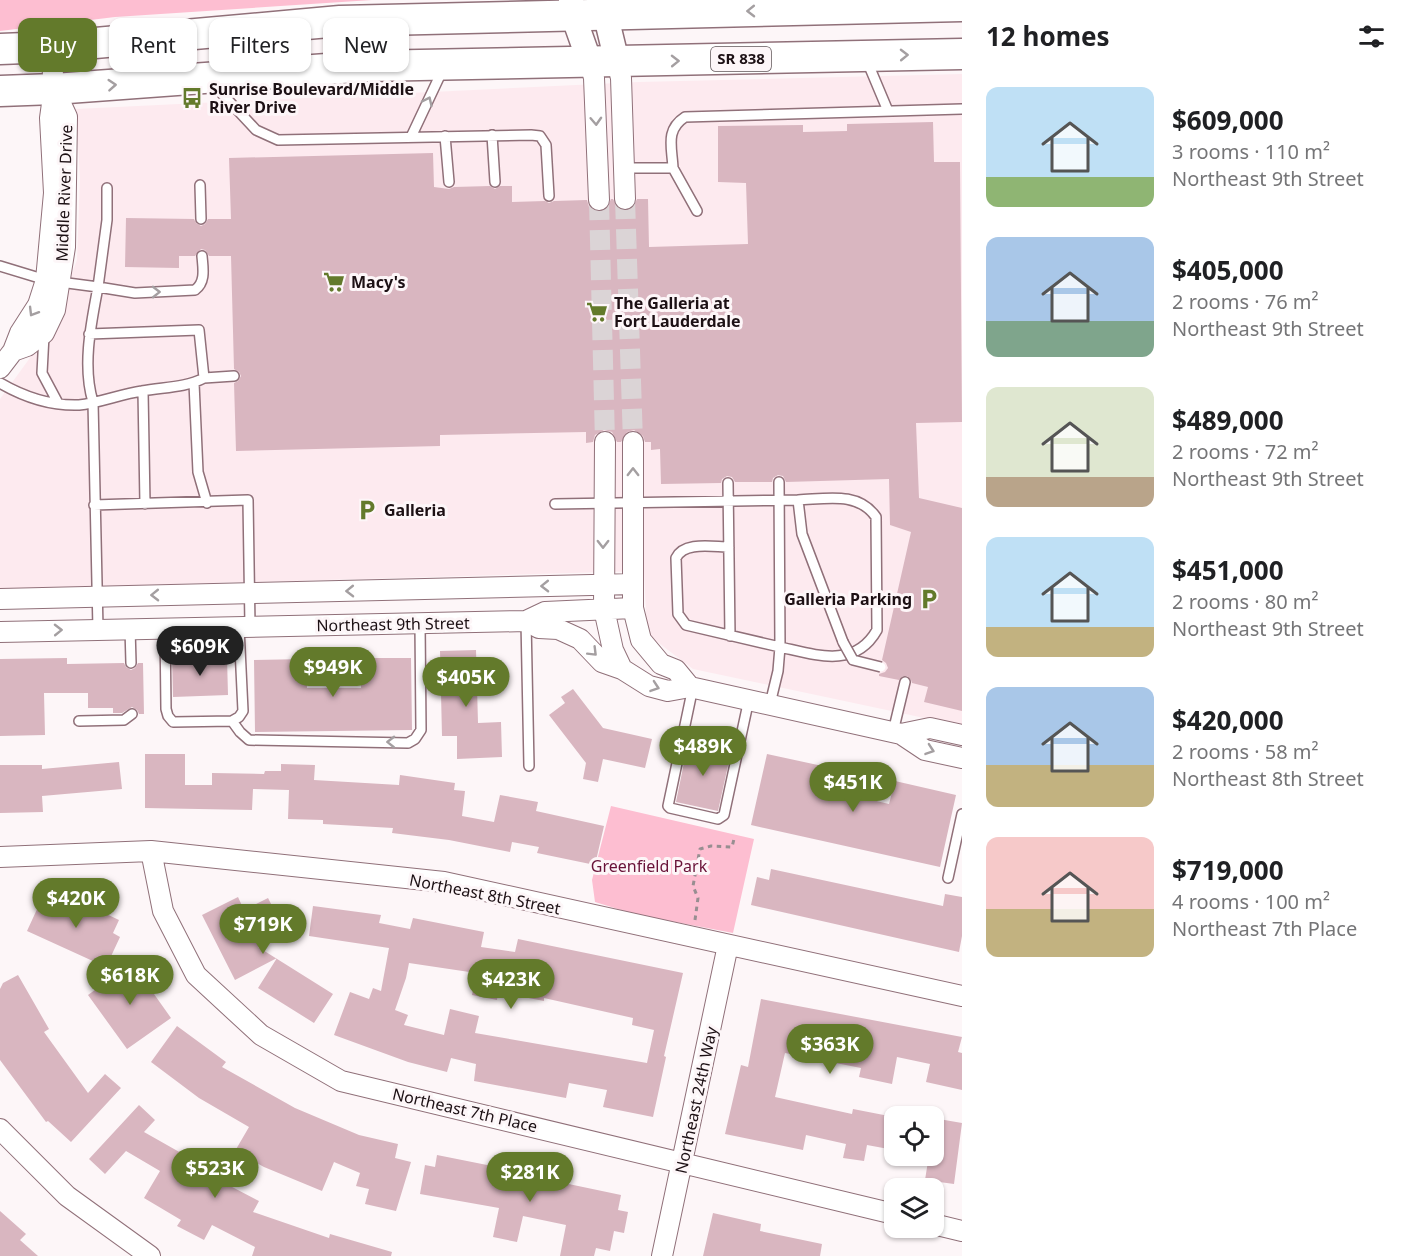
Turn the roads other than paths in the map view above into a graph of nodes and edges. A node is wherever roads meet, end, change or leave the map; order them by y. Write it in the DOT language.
graph roads {
  1 [pos="957,4"];
  2 [pos="801,5"];
  3 [pos="833,5"];
  4 [pos="603,7"];
  5 [pos="572,8"];
  6 [pos="97,43"];
  7 [pos="18,48"];
  8 [pos="0,49"];
  9 [pos="962,54"];
  10 [pos="865,56"];
  11 [pos="603,63"];
  12 [pos="445,66"];
  13 [pos="53,72"];
  14 [pos="208,78"];
  15 [pos="54,89"];
  16 [pos="0,91"];
  17 [pos="962,109"];
  18 [pos="888,111"];
  19 [pos="492,135"];
  20 [pos="446,136"];
  21 [pos="411,137"];
  22 [pos="624,168"];
  23 [pos="673,168"];
  24 [pos="449,182"];
  25 [pos="495,182"];
  26 [pos="200,185"];
  27 [pos="106,188"];
  28 [pos="549,196"];
  29 [pos="625,199"];
  30 [pos="599,200"];
  31 [pos="697,211"];
  32 [pos="201,219"];
  33 [pos="202,256"];
  34 [pos="0,266"];
  35 [pos="53,281"];
  36 [pos="98,287"];
  37 [pos="44,333"];
  38 [pos="89,334"];
  39 [pos="13,351"];
  40 [pos="0,368"];
  41 [pos="234,376"];
  42 [pos="204,378"];
  43 [pos="0,383"];
  44 [pos="194,383"];
  45 [pos="142,390"];
  46 [pos="93,402"];
  47 [pos="58,403"];
  48 [pos="605,442"];
  49 [pos="633,442"];
  50 [pos="779,482"];
  51 [pos="728,483"];
  52 [pos="779,500"];
  53 [pos="798,500"];
  54 [pos="728,501"];
  55 [pos="207,503"];
  56 [pos="603,503"];
  57 [pos="633,503"];
  58 [pos="145,504"];
  59 [pos="555,504"];
  60 [pos="94,505"];
  61 [pos="729,547"];
  62 [pos="633,584"];
  63 [pos="603,585"];
  64 [pos="249,593"];
  65 [pos="97,597"];
  66 [pos="0,599"];
  67 [pos="633,608"];
  68 [pos="603,609"];
  69 [pos="526,621"];
  70 [pos="420,624"];
  71 [pos="244,626"];
  72 [pos="165,627"];
  73 [pos="130,628"];
  74 [pos="98,629"];
  75 [pos="0,632"];
  76 [pos="730,636"];
  77 [pos="780,647"];
  78 [pos="131,663"];
  79 [pos="881,667"];
  80 [pos="622,669"];
  81 [pos="905,682"];
  82 [pos="692,687"];
  83 [pos="749,699"];
  84 [pos="770,704"];
  85 [pos="132,714"];
  86 [pos="79,721"];
  87 [pos="232,721"];
  88 [pos="897,733"];
  89 [pos="962,735"];
  90 [pos="962,758"];
  91 [pos="529,766"];
  92 [pos="962,814"];
  93 [pos="151,851"];
  94 [pos="0,857"];
  95 [pos="948,878"];
  96 [pos="728,945"];
  97 [pos="962,996"];
  98 [pos="0,1129"];
  99 [pos="683,1162"];
  100 [pos="884,1212"];
  101 [pos="944,1227"];
  102 [pos="962,1231"];
  103 [pos="150,1256"];
  104 [pos="662,1256"];
  1 -- 3 [label="main road"];
  2 -- 3 [label="main road"];
  2 -- 4 [label="main road, one-way"];
  4 -- 5 [label="main road"];
  4 -- 11 [label="street"];
  5 -- 6 [label="main road"];
  5 -- 11 [label="street"];
  7 -- 8 [label="main road"];
  10 -- 9 [label="main road, SR 838, one-way"];
  11 -- 10 [label="main road, SR 838, one-way"];
  10 -- 18 [label="lane"];
  11 -- 12 [label="main road, SR 838"];
  11 -- 22 [label="street"];
  11 -- 30 [label="street, one-way"];
  12 -- 14 [label="main road, SR 838"];
  21 -- 12 [label="lane, one-way"];
  13 -- 15 [label="street, Middle River Drive"];
  15 -- 14 [label="main road, SR 838, one-way"];
  14 -- 21 [label="lane"];
  15 -- 16 [label="main road, SR 838"];
  15 -- 35 [label="street, Middle River Drive"];
  17 -- 18 [label="lane"];
  18 -- 23 [label="lane"];
  19 -- 20 [label="lane"];
  19 -- 25 [label="lane"];
  19 -- 28 [label="lane"];
  20 -- 21 [label="lane"];
  20 -- 24 [label="lane"];
  22 -- 23 [label="lane"];
  22 -- 29 [label="street"];
  23 -- 31 [label="lane"];
  26 -- 32 [label="lane"];
  27 -- 36 [label="lane"];
  36 -- 33 [label="lane, one-way"];
  34 -- 35 [label="lane"];
  35 -- 36 [label="lane"];
  35 -- 37 [label="street, Middle River Drive"];
  35 -- 39 [label="street, Middle River Drive, one-way"];
  36 -- 38 [label="lane"];
  37 -- 39 [label="street, Middle River Drive"];
  37 -- 47 [label="lane"];
  38 -- 42 [label="lane"];
  38 -- 46 [label="lane"];
  39 -- 40 [label="street, Middle River Drive"];
  41 -- 42 [label="lane"];
  42 -- 44 [label="lane"];
  43 -- 47 [label="lane"];
  44 -- 45 [label="lane"];
  44 -- 55 [label="lane"];
  45 -- 46 [label="lane"];
  45 -- 58 [label="lane"];
  46 -- 47 [label="lane"];
  46 -- 60 [label="lane"];
  48 -- 56 [label="street"];
  57 -- 49 [label="street, one-way"];
  50 -- 52 [label="lane"];
  51 -- 54 [label="lane"];
  52 -- 53 [label="lane"];
  52 -- 54 [label="lane"];
  52 -- 77 [label="lane"];
  53 -- 77 [label="lane"];
  53 -- 79 [label="lane, bridge"];
  54 -- 57 [label="lane"];
  54 -- 61 [label="lane"];
  55 -- 58 [label="lane"];
  55 -- 64 [label="lane"];
  56 -- 57 [label="lane"];
  56 -- 59 [label="lane"];
  56 -- 63 [label="street, one-way"];
  57 -- 62 [label="street"];
  58 -- 60 [label="lane"];
  60 -- 65 [label="lane"];
  61 -- 76 [label="lane"];
  61 -- 76 [label="lane"];
  62 -- 63 [label="street, Northeast 9th Street"];
  62 -- 67 [label="street"];
  63 -- 64 [label="street, Northeast 9th Street, one-way"];
  63 -- 68 [label="street"];
  64 -- 65 [label="street, Northeast 9th Street, one-way"];
  64 -- 71 [label="lane"];
  65 -- 66 [label="street, Northeast 9th Street"];
  65 -- 74 [label="lane"];
  67 -- 68 [label="street, Northeast 9th Street"];
  67 -- 82 [label="street"];
  68 -- 69 [label="street, Northeast 9th Street"];
  68 -- 80 [label="street"];
  69 -- 70 [label="street, Northeast 9th Street"];
  69 -- 80 [label="street, one-way"];
  69 -- 91 [label="lane"];
  70 -- 71 [label="street, Northeast 9th Street"];
  70 -- 87 [label="lane, one-way"];
  71 -- 72 [label="street, Northeast 9th Street"];
  71 -- 87 [label="lane"];
  72 -- 73 [label="street, Northeast 9th Street"];
  72 -- 87 [label="lane"];
  73 -- 74 [label="street, Northeast 9th Street"];
  73 -- 78 [label="lane"];
  75 -- 74 [label="street, Northeast 9th Street, one-way"];
  76 -- 77 [label="lane"];
  77 -- 84 [label="lane"];
  80 -- 82 [label="street, one-way"];
  81 -- 88 [label="lane"];
  82 -- 83 [label="street"];
  82 -- 83 [label="lane"];
  83 -- 84 [label="street"];
  84 -- 88 [label="street"];
  85 -- 86 [label="lane"];
  88 -- 89 [label="street"];
  88 -- 90 [label="street, one-way"];
  92 -- 95 [label="lane"];
  93 -- 94 [label="street, Northeast 8th Street"];
  93 -- 96 [label="street, Northeast 8th Street"];
  93 -- 99 [label="street, Northeast 7th Place"];
  96 -- 97 [label="street, Northeast 8th Street"];
  96 -- 99 [label="street, Northeast 24th Way"];
  98 -- 103 [label="street"];
  99 -- 100 [label="street, Northeast 7th Place"];
  99 -- 104 [label="street, Northeast 24th Way"];
  101 -- 102 [label="street"];
}
